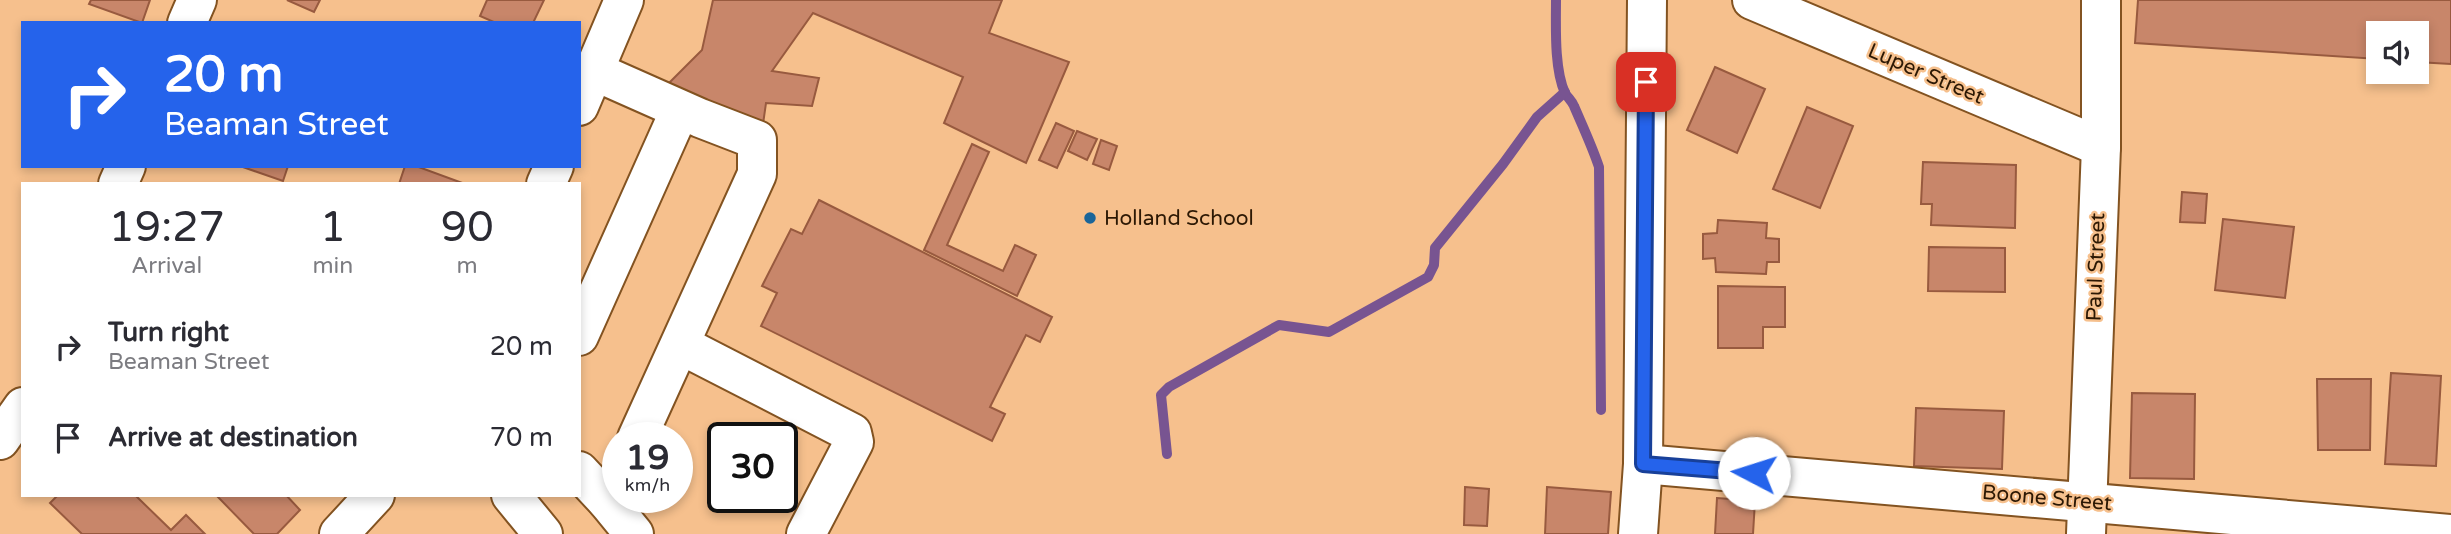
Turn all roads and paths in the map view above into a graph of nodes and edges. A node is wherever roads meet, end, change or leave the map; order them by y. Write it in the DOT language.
graph roads {
  1 [pos="197,0"];
  2 [pos="624,0"];
  3 [pos="1647,0"];
  4 [pos="1752,0"];
  5 [pos="2101,0"];
  6 [pos="188,21"];
  7 [pos="594,71"];
  8 [pos="581,101"];
  9 [pos="680,110"];
  10 [pos="2101,147"];
  11 [pos="581,332"];
  12 [pos="681,345"];
  13 [pos="21,410"];
  14 [pos="645,422"];
  15 [pos="0,440"];
  16 [pos="1643,464"];
  17 [pos="581,472"];
  18 [pos="602,484"];
  19 [pos="373,497"];
  20 [pos="513,497"];
  21 [pos="624,513"];
  22 [pos="2087,517"];
  23 [pos="339,534"];
  24 [pos="543,534"];
  25 [pos="634,534"];
  26 [pos="806,534"];
  27 [pos="1638,534"];
  28 [pos="2451,534"];
  1 -- 6 [label="street"];
  2 -- 7 [label="street"];
  3 -- 16 [label="street"];
  4 -- 10 [label="street, Luper Street"];
  5 -- 10 [label="street, Paul Street"];
  7 -- 8 [label="street"];
  7 -- 9 [label="street"];
  9 -- 11 [label="street"];
  9 -- 12 [label="street"];
  10 -- 22 [label="street, Paul Street"];
  12 -- 14 [label="street"];
  12 -- 26 [label="street"];
  13 -- 15 [label="street"];
  16 -- 22 [label="street, Boone Street"];
  16 -- 27 [label="street"];
  17 -- 18 [label="street"];
  19 -- 23 [label="street"];
  20 -- 24 [label="street"];
  21 -- 25 [label="street"];
  22 -- 28 [label="street, Boone Street"];
}
